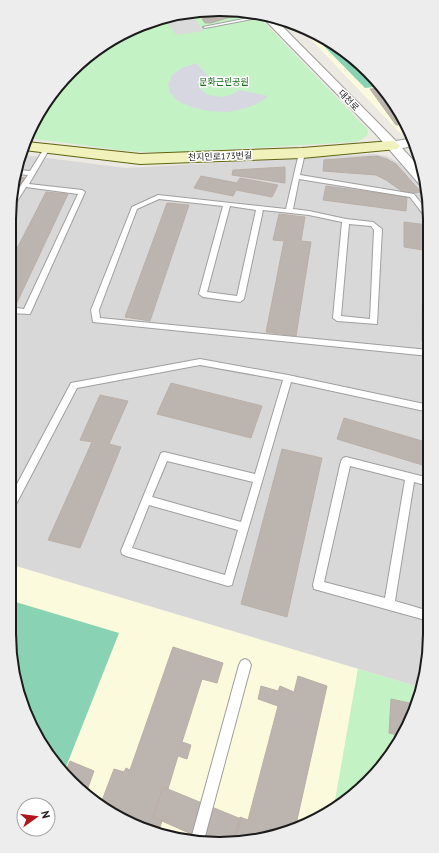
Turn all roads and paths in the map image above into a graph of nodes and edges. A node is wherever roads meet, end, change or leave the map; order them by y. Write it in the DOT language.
graph roads {
  1 [pos="250,19"];
  2 [pos="278,25"];
  3 [pos="204,26"];
  4 [pos="408,143"];
  5 [pos="30,146"];
  6 [pos="392,146"];
  7 [pos="47,148"];
  8 [pos="302,152"];
  9 [pos="22,172"];
  10 [pos="32,173"];
  11 [pos="418,174"];
  12 [pos="298,177"];
  13 [pos="24,185"];
  14 [pos="18,196"];
  15 [pos="227,204"];
  16 [pos="260,208"];
  17 [pos="423,209"];
  18 [pos="289,211"];
  19 [pos="346,222"];
  20 [pos="16,311"];
  21 [pos="423,352"];
  22 [pos="288,378"];
  23 [pos="423,408"];
  24 [pos="410,477"];
  25 [pos="258,479"];
  26 [pos="423,480"];
  27 [pos="16,496"];
  28 [pos="146,500"];
  29 [pos="244,527"];
  30 [pos="389,605"];
  31 [pos="423,614"];
  32 [pos="245,665"];
  33 [pos="198,836"];
  1 -- 3 [label="lane"];
  2 -- 6 [label="street, 대천로"];
  4 -- 6 [label="street, 천지인로173번길"];
  5 -- 7 [label="street, 천지인로173번길"];
  6 -- 8 [label="street, 천지인로173번길"];
  6 -- 11 [label="street, 대천로"];
  7 -- 8 [label="street, 천지인로173번길"];
  7 -- 10 [label="lane"];
  8 -- 12 [label="lane"];
  9 -- 10 [label="lane"];
  10 -- 13 [label="lane"];
  12 -- 17 [label="lane"];
  12 -- 18 [label="lane"];
  13 -- 14 [label="lane"];
  13 -- 20 [label="lane"];
  15 -- 16 [label="lane"];
  15 -- 16 [label="lane"];
  15 -- 21 [label="lane"];
  16 -- 18 [label="lane"];
  18 -- 19 [label="lane"];
  19 -- 19 [label="lane"];
  22 -- 23 [label="lane"];
  22 -- 25 [label="lane"];
  22 -- 27 [label="lane"];
  24 -- 26 [label="lane"];
  24 -- 30 [label="lane"];
  24 -- 30 [label="lane"];
  25 -- 28 [label="lane"];
  25 -- 29 [label="lane"];
  28 -- 29 [label="lane"];
  28 -- 29 [label="lane"];
  30 -- 31 [label="lane"];
  32 -- 33 [label="lane"];
}
